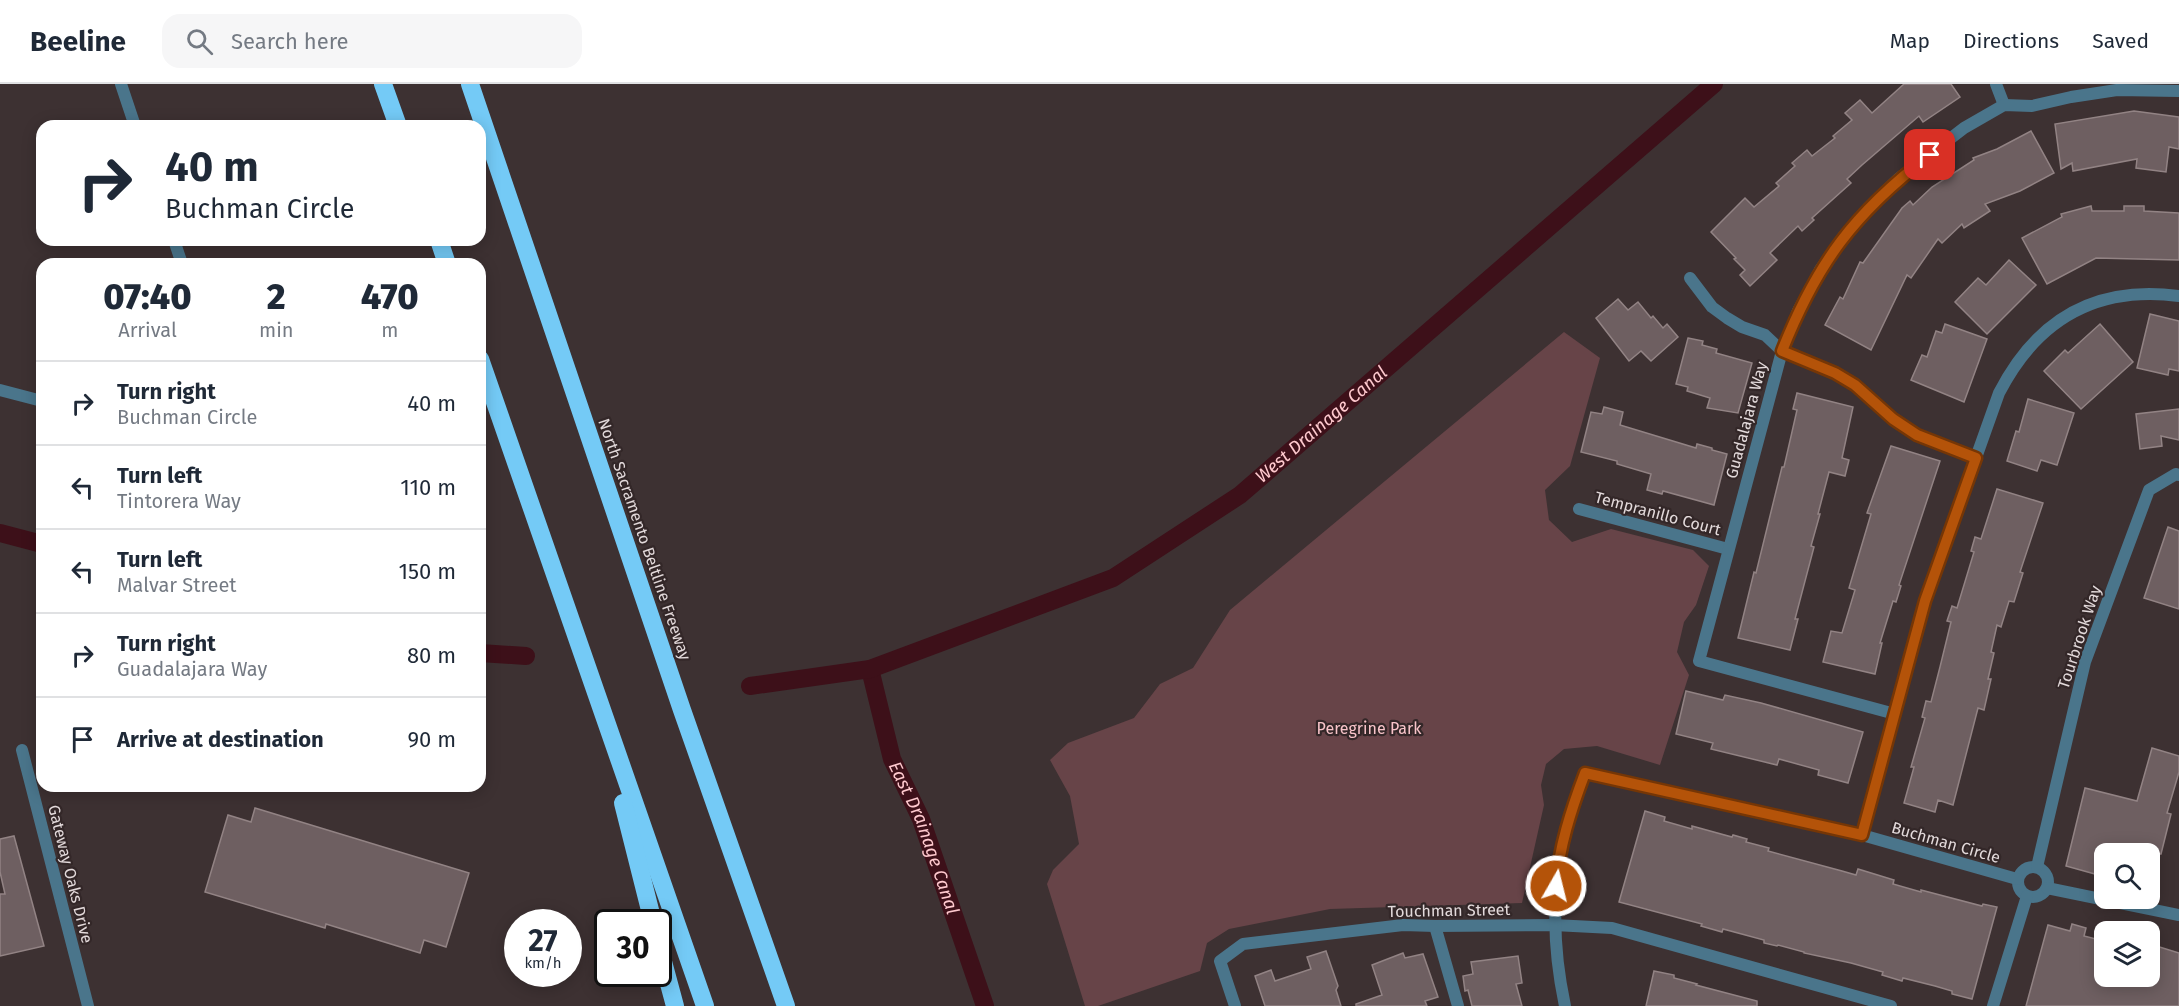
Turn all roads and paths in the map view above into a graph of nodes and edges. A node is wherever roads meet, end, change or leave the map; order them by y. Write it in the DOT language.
graph roads {
  1 [pos="121,84"];
  2 [pos="383,84"];
  3 [pos="470,84"];
  4 [pos="1996,84"];
  5 [pos="2179,89"];
  6 [pos="2004,105"];
  7 [pos="133,120"];
  8 [pos="396,120"];
  9 [pos="482,120"];
  10 [pos="486,131"];
  11 [pos="1690,278"];
  12 [pos="2179,296"];
  13 [pos="1782,351"];
  14 [pos="486,375"];
  15 [pos="0,390"];
  16 [pos="36,399"];
  17 [pos="1976,458"];
  18 [pos="2179,475"];
  19 [pos="1579,509"];
  20 [pos="1728,549"];
  21 [pos="592,682"];
  22 [pos="1895,714"];
  23 [pos="22,750"];
  24 [pos="1862,835"];
  25 [pos="2037,867"];
  26 [pos="2017,879"];
  27 [pos="2047,888"];
  28 [pos="2027,896"];
  29 [pos="650,909"];
  30 [pos="2179,915"];
  31 [pos="1554,925"];
  32 [pos="1435,926"];
  33 [pos="670,987"];
  34 [pos="88,1006"];
  35 [pos="675,1006"];
  36 [pos="705,1006"];
  37 [pos="786,1006"];
  38 [pos="1235,1006"];
  39 [pos="1458,1006"];
  40 [pos="1565,1006"];
  41 [pos="1891,1006"];
  42 [pos="1993,1006"];
  1 -- 7 [label="street"];
  2 -- 8 [label="highway"];
  3 -- 9 [label="highway, North Sacramento Beltline Freeway"];
  4 -- 6 [label="street"];
  5 -- 6 [label="street"];
  6 -- 13 [label="street, Guadalajara Way"];
  10 -- 37 [label="highway, North Sacramento Beltline Freeway"];
  11 -- 13 [label="street"];
  12 -- 17 [label="street"];
  13 -- 17 [label="street"];
  13 -- 20 [label="street, Guadalajara Way"];
  14 -- 21 [label="highway"];
  15 -- 16 [label="street"];
  17 -- 22 [label="street"];
  18 -- 25 [label="street, Tourbrook Way"];
  19 -- 20 [label="street, Tempranillo Court"];
  20 -- 22 [label="street, Guadalajara Way"];
  21 -- 29 [label="highway"];
  21 -- 36 [label="highway"];
  22 -- 24 [label="street"];
  23 -- 34 [label="street, Gateway Oaks Drive"];
  24 -- 26 [label="street, Buchman Circle"];
  24 -- 31 [label="street, Buchman Circle"];
  25 -- 26 [label="street"];
  25 -- 27 [label="street"];
  26 -- 28 [label="street"];
  27 -- 28 [label="street"];
  27 -- 30 [label="street"];
  28 -- 42 [label="street"];
  31 -- 32 [label="street, Touchman Street"];
  31 -- 40 [label="street"];
  31 -- 41 [label="street, Touchman Street"];
  32 -- 38 [label="street, Touchman Street"];
  32 -- 39 [label="street"];
  33 -- 35 [label="highway"];
}
